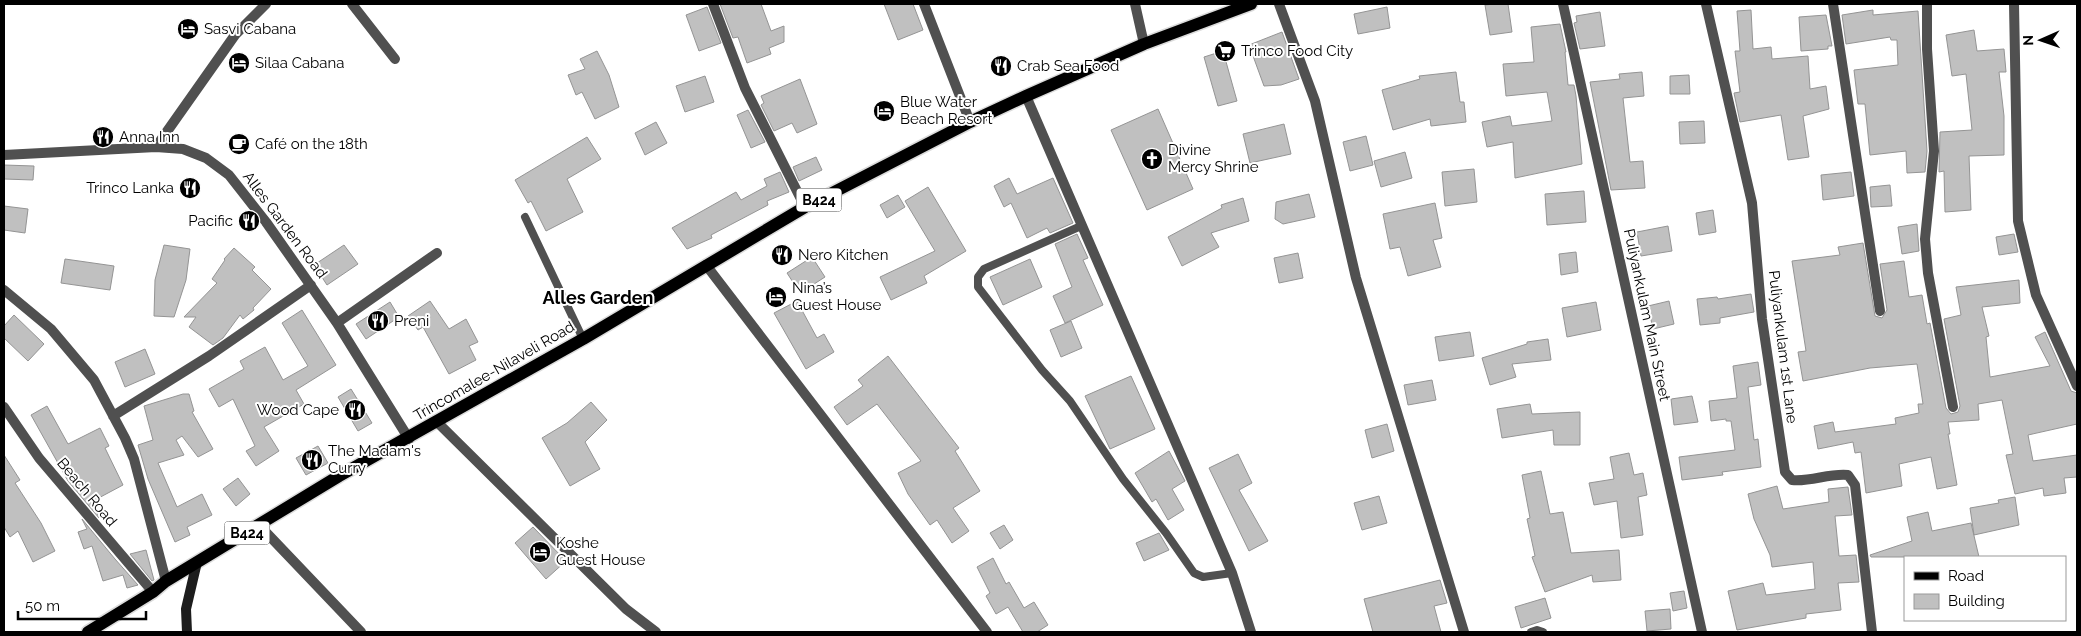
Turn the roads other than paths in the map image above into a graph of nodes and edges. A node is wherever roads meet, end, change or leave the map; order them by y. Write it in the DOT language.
graph roads {
  1 [pos="266,4"];
  2 [pos="352,4"];
  3 [pos="713,4"];
  4 [pos="924,4"];
  5 [pos="1135,4"];
  6 [pos="1251,4"];
  7 [pos="1279,4"];
  8 [pos="1562,4"];
  9 [pos="1706,4"];
  10 [pos="1833,4"];
  11 [pos="1927,4"];
  12 [pos="2014,4"];
  13 [pos="1144,44"];
  14 [pos="395,59"];
  15 [pos="1026,96"];
  16 [pos="970,122"];
  17 [pos="156,146"];
  18 [pos="4,155"];
  19 [pos="805,207"];
  20 [pos="525,217"];
  21 [pos="1081,226"];
  22 [pos="437,253"];
  23 [pos="706,265"];
  24 [pos="311,285"];
  25 [pos="4,290"];
  26 [pos="1880,310"];
  27 [pos="337,323"];
  28 [pos="583,338"];
  29 [pos="2077,386"];
  30 [pos="4,407"];
  31 [pos="1952,407"];
  32 [pos="113,416"];
  33 [pos="436,421"];
  34 [pos="409,438"];
  35 [pos="259,525"];
  36 [pos="197,562"];
  37 [pos="1232,573"];
  38 [pos="166,581"];
  39 [pos="153,592"];
  40 [pos="88,632"];
  41 [pos="187,632"];
  42 [pos="361,632"];
  43 [pos="656,632"];
  44 [pos="987,632"];
  45 [pos="1251,632"];
  46 [pos="1464,632"];
  47 [pos="1530,632"];
  48 [pos="1543,632"];
  49 [pos="1702,632"];
  50 [pos="1872,632"];
  1 -- 17 [label="street"];
  2 -- 14 [label="street"];
  3 -- 19 [label="street"];
  4 -- 16 [label="street"];
  5 -- 13 [label="street"];
  6 -- 13 [label="main road, Trincomalee-Nilaveli Road / B424"];
  7 -- 46 [label="street"];
  8 -- 49 [label="street, Puliyankulam Main Street"];
  9 -- 50 [label="street, Puliyankulam 1st Lane"];
  10 -- 26 [label="street"];
  11 -- 31 [label="street"];
  12 -- 29 [label="street"];
  13 -- 15 [label="main road, Trincomalee-Nilaveli Road / B424"];
  15 -- 16 [label="main road, Trincomalee-Nilaveli Road / B424"];
  15 -- 21 [label="street"];
  16 -- 19 [label="main road, Trincomalee-Nilaveli Road / B424"];
  17 -- 18 [label="street, Alles Garden Road"];
  17 -- 24 [label="street, Alles Garden Road"];
  19 -- 23 [label="main road, Trincomalee-Nilaveli Road / B424"];
  20 -- 28 [label="lane"];
  21 -- 37 [label="street"];
  21 -- 37 [label="lane"];
  22 -- 27 [label="street"];
  23 -- 28 [label="main road, Trincomalee-Nilaveli Road / B424"];
  23 -- 44 [label="street"];
  24 -- 27 [label="street, Alles Garden Road"];
  24 -- 32 [label="street"];
  25 -- 32 [label="street"];
  27 -- 34 [label="street, Alles Garden Road"];
  28 -- 33 [label="main road, Trincomalee-Nilaveli Road / B424"];
  30 -- 39 [label="street, Beach Road"];
  32 -- 38 [label="street"];
  33 -- 34 [label="main road, Trincomalee-Nilaveli Road / B424"];
  33 -- 43 [label="street"];
  34 -- 35 [label="main road, Trincomalee-Nilaveli Road / B424"];
  35 -- 36 [label="main road, Trincomalee-Nilaveli Road / B424"];
  35 -- 42 [label="street"];
  36 -- 38 [label="main road, Trincomalee-Nilaveli Road / B424"];
  36 -- 41 [label="street"];
  37 -- 45 [label="street"];
  38 -- 39 [label="main road, Trincomalee-Nilaveli Road / B424"];
  39 -- 40 [label="main road, Trincomalee-Nilaveli Road / B424"];
  47 -- 48 [label="lane"];
}
